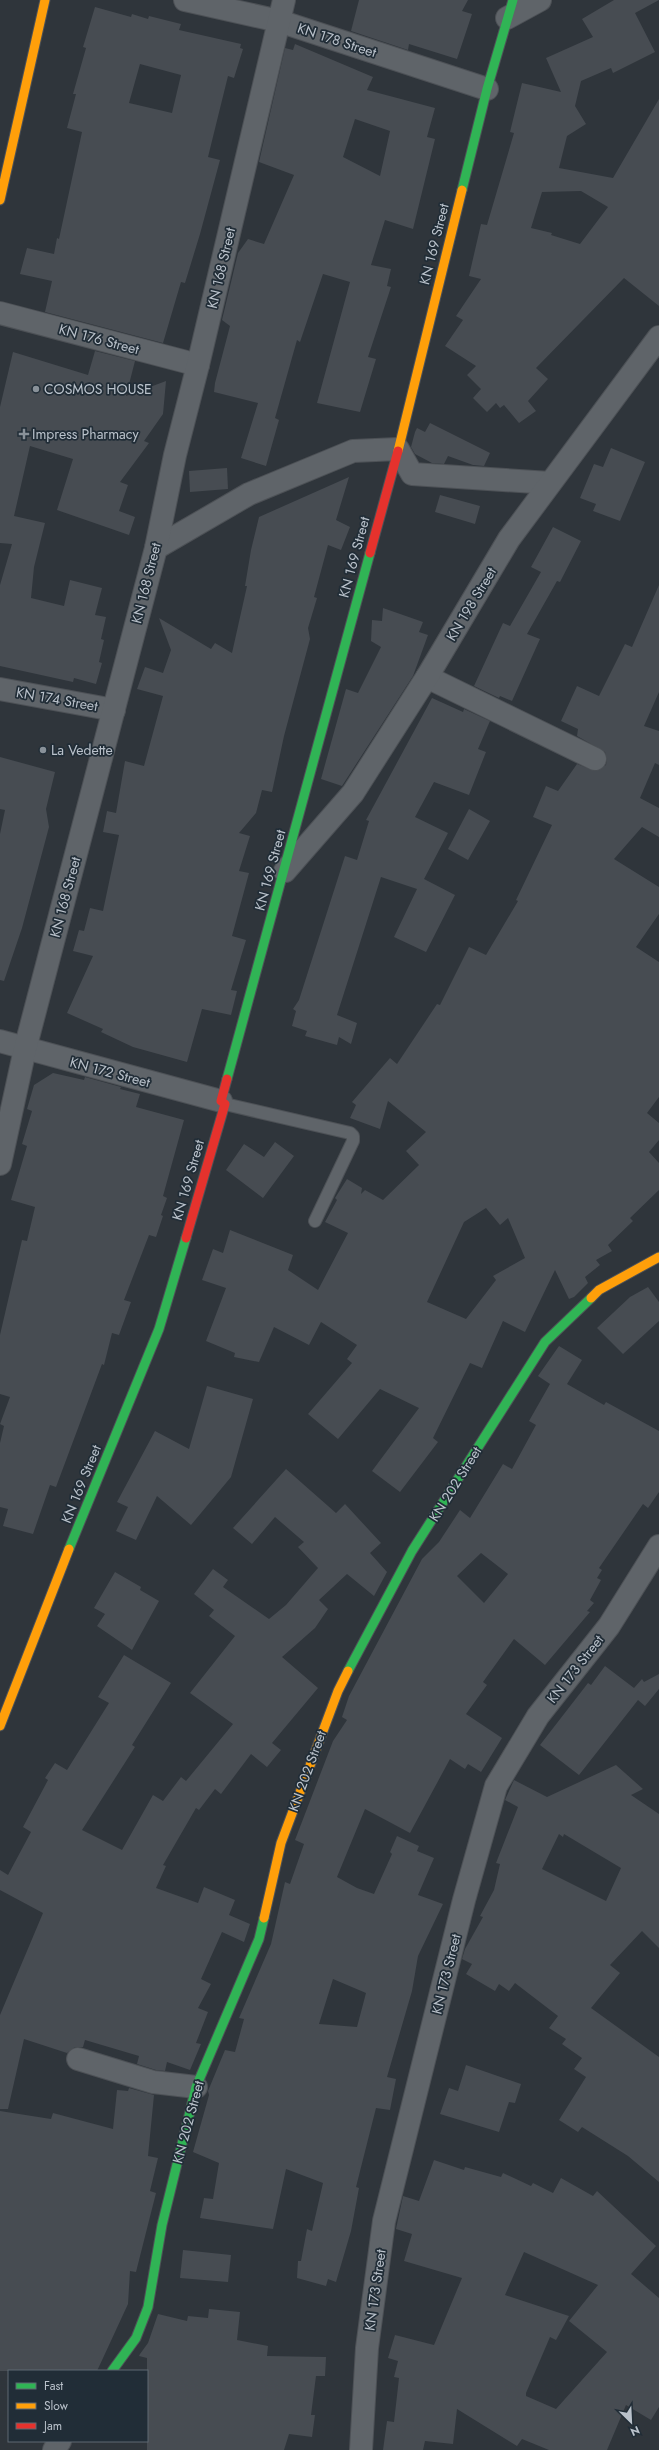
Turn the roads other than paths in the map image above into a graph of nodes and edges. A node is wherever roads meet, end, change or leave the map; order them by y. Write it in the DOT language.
graph roads {
  1 [pos="45,0"];
  2 [pos="185,0"];
  3 [pos="540,0"];
  4 [pos="510,9"];
  5 [pos="282,10"];
  6 [pos="487,89"];
  7 [pos="0,200"];
  8 [pos="0,312"];
  9 [pos="659,337"];
  10 [pos="198,365"];
  11 [pos="398,449"];
  12 [pos="550,483"];
  13 [pos="156,548"];
  14 [pos="427,677"];
  15 [pos="0,689"];
  16 [pos="114,710"];
  17 [pos="595,759"];
  18 [pos="285,871"];
  19 [pos="0,1041"];
  20 [pos="24,1049"];
  21 [pos="223,1103"];
  22 [pos="0,1164"];
  23 [pos="315,1221"];
  24 [pos="659,1257"];
  25 [pos="659,1547"];
  26 [pos="0,1726"];
  27 [pos="78,2059"];
  28 [pos="196,2087"];
  29 [pos="113,2370"];
  30 [pos="361,2450"];
  1 -- 7 [label="street"];
  2 -- 5 [label="street, KN 178 Street"];
  3 -- 4 [label="street"];
  4 -- 6 [label="street, KN 169 Street"];
  5 -- 6 [label="street, KN 178 Street"];
  5 -- 10 [label="street, KN 168 Street"];
  6 -- 11 [label="street, KN 169 Street"];
  8 -- 10 [label="street, KN 176 Street"];
  9 -- 12 [label="street, KN 198 Street"];
  10 -- 13 [label="street, KN 168 Street"];
  11 -- 12 [label="street"];
  11 -- 13 [label="street"];
  11 -- 18 [label="street, KN 169 Street"];
  12 -- 14 [label="street, KN 198 Street"];
  13 -- 16 [label="street, KN 168 Street"];
  14 -- 17 [label="street"];
  14 -- 18 [label="street, KN 198 Street"];
  15 -- 16 [label="street, KN 174 Street"];
  16 -- 20 [label="street, KN 168 Street"];
  18 -- 21 [label="street, KN 169 Street"];
  19 -- 20 [label="street, KN 172 Street"];
  20 -- 21 [label="street, KN 172 Street"];
  20 -- 22 [label="street, KN 168 Street"];
  21 -- 23 [label="lane"];
  21 -- 26 [label="street, KN 169 Street"];
  24 -- 28 [label="street, KN 202 Street"];
  25 -- 30 [label="street, KN 173 Street"];
  27 -- 28 [label="street"];
  28 -- 29 [label="street, KN 202 Street"];
}
